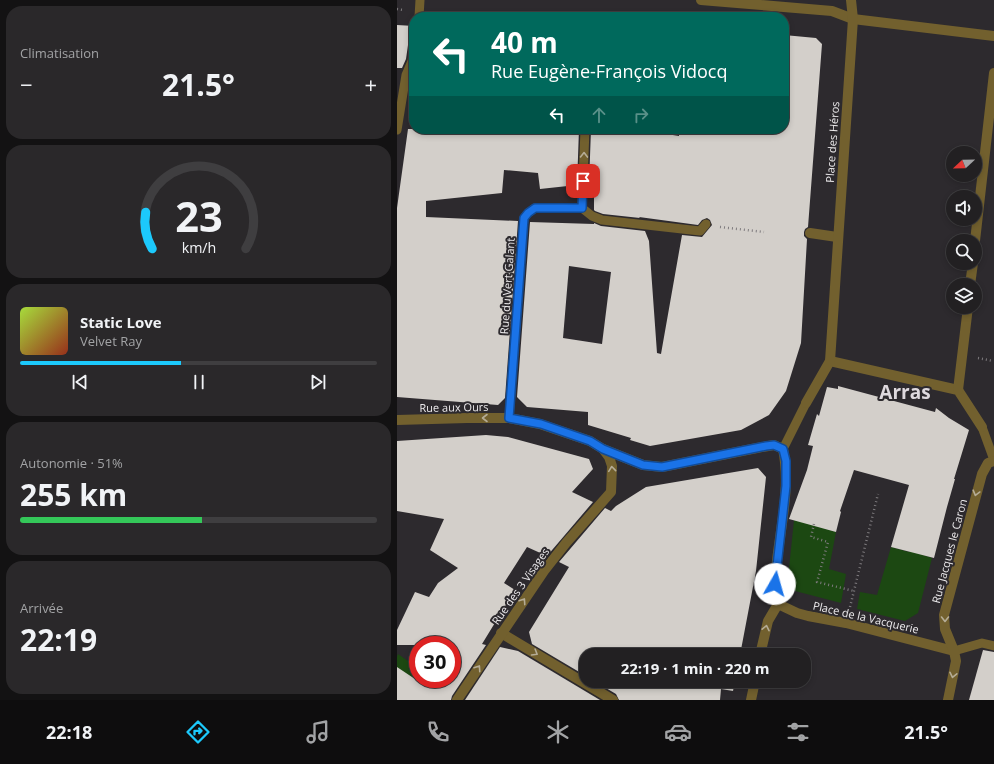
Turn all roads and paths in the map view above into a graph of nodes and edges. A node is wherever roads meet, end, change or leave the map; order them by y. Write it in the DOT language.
graph roads {
  1 [pos="421,0"];
  2 [pos="701,0"];
  3 [pos="851,0"];
  4 [pos="420,12"];
  5 [pos="853,19"];
  6 [pos="994,36"];
  7 [pos="409,68"];
  8 [pos="994,73"];
  9 [pos="397,130"];
  10 [pos="585,134"];
  11 [pos="582,208"];
  12 [pos="706,224"];
  13 [pos="719,226"];
  14 [pos="764,232"];
  15 [pos="810,233"];
  16 [pos="976,234"];
  17 [pos="837,237"];
  18 [pos="967,314"];
  19 [pos="830,361"];
  20 [pos="958,390"];
  21 [pos="806,402"];
  22 [pos="509,418"];
  23 [pos="397,420"];
  24 [pos="982,427"];
  25 [pos="603,449"];
  26 [pos="783,449"];
  27 [pos="994,461"];
  28 [pos="878,494"];
  29 [pos="814,524"];
  30 [pos="854,591"];
  31 [pos="778,604"];
  32 [pos="846,624"];
  33 [pos="501,633"];
  34 [pos="994,646"];
  35 [pos="762,648"];
  36 [pos="954,651"];
  37 [pos="754,688"];
  38 [pos="457,700"];
  39 [pos="613,700"];
  40 [pos="751,700"];
  41 [pos="948,700"];
  1 -- 4 [label="lane"];
  2 -- 5 [label="street"];
  3 -- 5 [label="street, Place des Héros"];
  5 -- 6 [label="street"];
  5 -- 17 [label="street, Place des Héros"];
  7 -- 9 [label="lane"];
  8 -- 16 [label="street"];
  11 -- 10 [label="lane, one-way"];
  11 -- 12 [label="lane"];
  11 -- 22 [label="lane, Rue du Vert Galant"];
  13 -- 14 [label="path"];
  15 -- 17 [label="street"];
  17 -- 19 [label="street, Place des Héros"];
  18 -- 20 [label="street"];
  19 -- 20 [label="street"];
  19 -- 21 [label="street, Place des Héros"];
  20 -- 24 [label="street"];
  21 -- 26 [label="lane"];
  22 -- 23 [label="street, Rue aux Ours, one-way"];
  22 -- 25 [label="street, Rue aux Ours"];
  24 -- 27 [label="lane"];
  25 -- 26 [label="street, Rue aux Ours"];
  33 -- 25 [label="street, Rue des 3 Visages, one-way"];
  26 -- 31 [label="street"];
  27 -- 36 [label="street, Rue Jacques le Caron, one-way"];
  28 -- 30 [label="path"];
  29 -- 30 [label="path"];
  30 -- 32 [label="path"];
  31 -- 32 [label="street, Place de la Vacquerie"];
  35 -- 31 [label="street, one-way"];
  32 -- 36 [label="street, Place de la Vacquerie"];
  38 -- 33 [label="street, Rue des 3 Visages, one-way"];
  33 -- 39 [label="street, one-way"];
  34 -- 36 [label="lane"];
  36 -- 41 [label="street, one-way"];
  37 -- 40 [label="street"];
}
